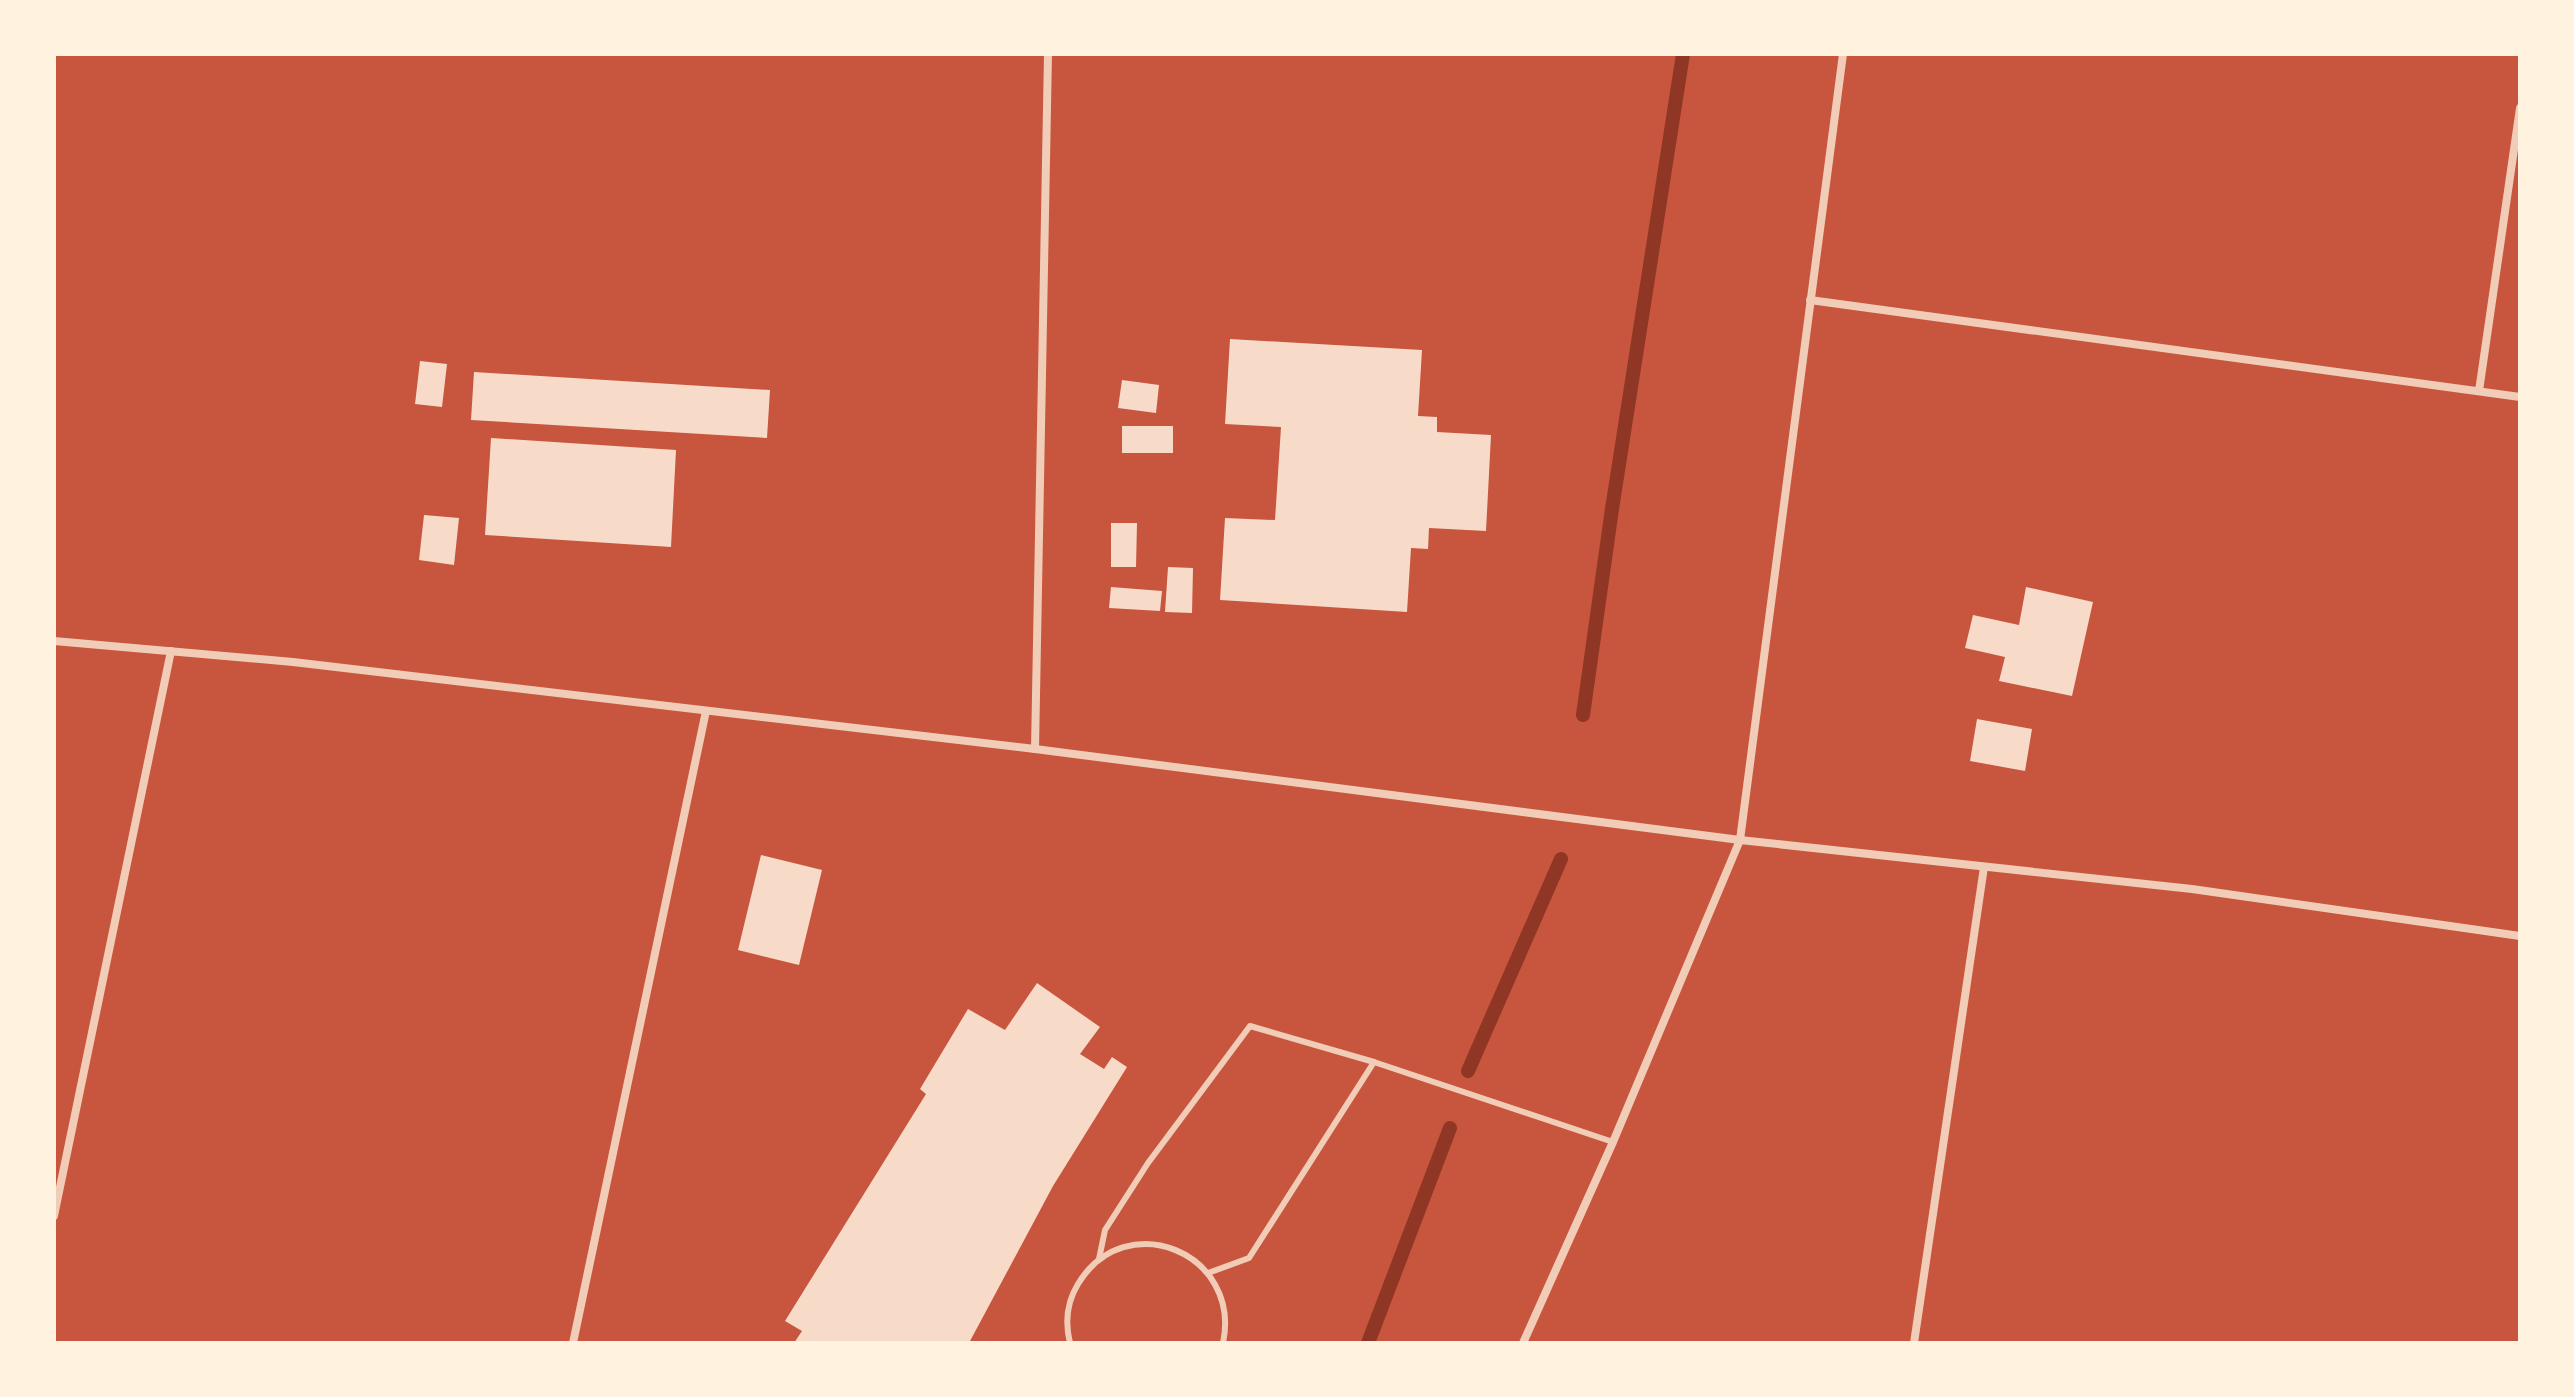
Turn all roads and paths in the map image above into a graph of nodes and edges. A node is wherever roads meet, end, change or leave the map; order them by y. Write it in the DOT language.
graph roads {
  1 [pos="1048,54"];
  2 [pos="1843,54"];
  3 [pos="2520,108"];
  4 [pos="1810,300"];
  5 [pos="2479,391"];
  6 [pos="2520,397"];
  7 [pos="54,641"];
  8 [pos="171,651"];
  9 [pos="706,711"];
  10 [pos="1035,749"];
  11 [pos="1740,840"];
  12 [pos="1984,867"];
  13 [pos="2520,936"];
  14 [pos="1374,1062"];
  15 [pos="1613,1142"];
  16 [pos="54,1216"];
  17 [pos="1099,1259"];
  18 [pos="1208,1273"];
  19 [pos="573,1343"];
  20 [pos="1070,1343"];
  21 [pos="1223,1343"];
  22 [pos="1523,1343"];
  23 [pos="1914,1343"];
  1 -- 10 [label="street"];
  2 -- 4 [label="street"];
  3 -- 5 [label="street"];
  4 -- 5 [label="street"];
  4 -- 11 [label="street"];
  5 -- 6 [label="street"];
  7 -- 8 [label="street"];
  8 -- 9 [label="street"];
  8 -- 16 [label="street"];
  9 -- 10 [label="street"];
  9 -- 19 [label="street"];
  10 -- 11 [label="street"];
  11 -- 12 [label="street"];
  11 -- 15 [label="street"];
  12 -- 13 [label="street"];
  12 -- 23 [label="street"];
  14 -- 15 [label="lane"];
  14 -- 17 [label="lane"];
  14 -- 18 [label="lane"];
  15 -- 22 [label="street"];
  17 -- 18 [label="lane"];
  17 -- 20 [label="lane"];
  18 -- 21 [label="lane"];
}
